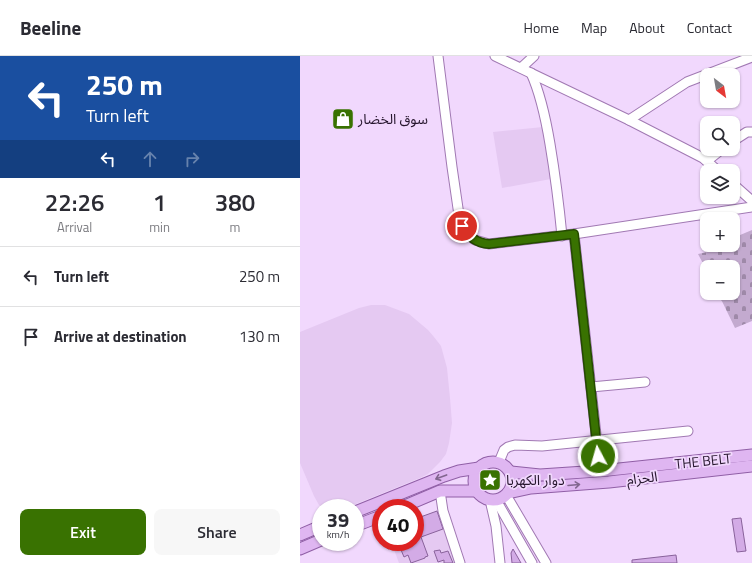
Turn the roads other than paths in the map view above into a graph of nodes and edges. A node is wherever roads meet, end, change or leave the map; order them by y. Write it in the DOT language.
graph roads {
  1 [pos="438,56"];
  2 [pos="496,56"];
  3 [pos="532,57"];
  4 [pos="747,58"];
  5 [pos="521,68"];
  6 [pos="531,73"];
  7 [pos="629,120"];
  8 [pos="752,132"];
  9 [pos="740,136"];
  10 [pos="713,156"];
  11 [pos="707,161"];
  12 [pos="710,164"];
  13 [pos="740,190"];
  14 [pos="752,201"];
  15 [pos="752,206"];
  16 [pos="574,234"];
  17 [pos="562,236"];
  18 [pos="645,382"];
  19 [pos="591,387"];
  20 [pos="688,431"];
  21 [pos="597,440"];
  22 [pos="752,456"];
  23 [pos="499,462"];
  24 [pos="752,466"];
  25 [pos="479,468"];
  26 [pos="604,471"];
  27 [pos="510,472"];
  28 [pos="609,482"];
  29 [pos="440,491"];
  30 [pos="477,491"];
  31 [pos="500,497"];
  32 [pos="421,499"];
  33 [pos="364,508"];
  34 [pos="312,530"];
  35 [pos="300,535"];
  36 [pos="312,544"];
  37 [pos="300,549"];
  38 [pos="460,563"];
  39 [pos="500,563"];
  40 [pos="532,563"];
  41 [pos="546,563"];
  1 -- 17 [label="street"];
  2 -- 5 [label="street"];
  3 -- 5 [label="street"];
  4 -- 7 [label="street"];
  5 -- 6 [label="street"];
  6 -- 7 [label="street"];
  6 -- 17 [label="street"];
  7 -- 11 [label="street"];
  8 -- 9 [label="street"];
  10 -- 11 [label="street"];
  11 -- 12 [label="street"];
  13 -- 14 [label="street"];
  15 -- 16 [label="street"];
  16 -- 17 [label="street"];
  16 -- 19 [label="street"];
  18 -- 19 [label="street"];
  19 -- 21 [label="street"];
  20 -- 21 [label="street"];
  21 -- 23 [label="street"];
  21 -- 26 [label="street"];
  22 -- 26 [label="main road, THE BELT"];
  23 -- 25 [label="main road"];
  23 -- 27 [label="main road"];
  24 -- 28 [label="main road, الحزام"];
  25 -- 30 [label="main road"];
  25 -- 33 [label="main road, one-way"];
  26 -- 27 [label="main road, THE BELT"];
  26 -- 28 [label="main road"];
  27 -- 31 [label="main road"];
  31 -- 28 [label="main road, الحزام, one-way"];
  29 -- 30 [label="main road"];
  29 -- 32 [label="main road"];
  29 -- 38 [label="street"];
  30 -- 31 [label="main road"];
  31 -- 39 [label="street"];
  31 -- 40 [label="street"];
  31 -- 41 [label="street"];
  34 -- 35 [label="main road"];
  36 -- 37 [label="main road"];
}
